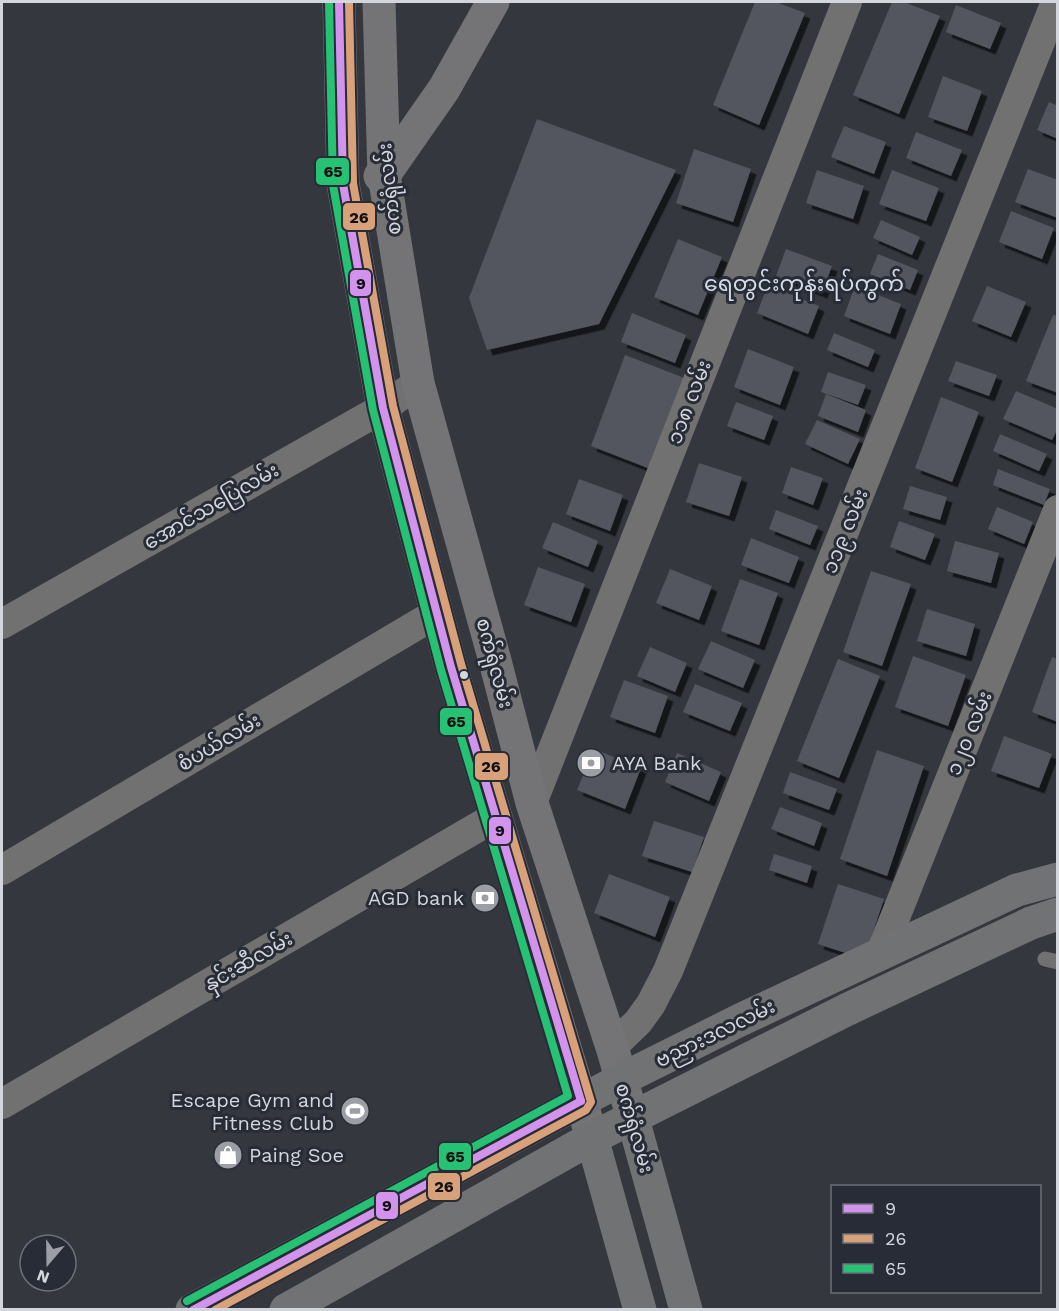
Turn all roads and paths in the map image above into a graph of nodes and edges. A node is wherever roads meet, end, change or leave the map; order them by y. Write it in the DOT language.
graph roads {
  1 [pos="339,2"];
  2 [pos="379,2"];
  3 [pos="493,2"];
  4 [pos="847,2"];
  5 [pos="1056,2"];
  6 [pos="384,175"];
  7 [pos="343,184"];
  8 [pos="418,383"];
  9 [pos="383,408"];
  10 [pos="1058,510"];
  11 [pos="437,614"];
  12 [pos="2,624"];
  13 [pos="532,803"];
  14 [pos="495,817"];
  15 [pos="2,870"];
  16 [pos="1058,879"];
  17 [pos="1017,890"];
  18 [pos="1044,918"];
  19 [pos="880,955"];
  20 [pos="612,1047"];
  21 [pos="622,1079"];
  22 [pos="581,1101"];
  23 [pos="2,1104"];
  24 [pos="633,1119"];
  25 [pos="592,1138"];
  26 [pos="192,1310"];
  27 [pos="286,1310"];
  28 [pos="639,1310"];
  29 [pos="686,1310"];
  1 -- 7 [label="main road, စက်ရုံလမ်း"];
  2 -- 6 [label="main road, စက်ရုံလမ်း"];
  3 -- 6 [label="main road"];
  4 -- 13 [label="street, ၁၁၈ လမ်း"];
  5 -- 20 [label="street, ၁၁၉ လမ်း"];
  6 -- 7 [label="main road"];
  6 -- 8 [label="main road, စက်ရုံလမ်း"];
  7 -- 9 [label="main road, စက်ရုံလမ်း"];
  8 -- 9 [label="street, အောင်သပြေလမ်း"];
  8 -- 13 [label="main road, စက်ရုံလမ်း"];
  9 -- 11 [label="main road, စက်ရုံလမ်း"];
  9 -- 12 [label="street, အောင်သပြေလမ်း"];
  10 -- 19 [label="street, ၁၂၀ လမ်း"];
  11 -- 14 [label="main road, စက်ရုံလမ်း"];
  11 -- 15 [label="street, စံပယ်လမ်း"];
  13 -- 20 [label="main road, စက်ရုံလမ်း"];
  14 -- 22 [label="main road, စက်ရုံလမ်း"];
  14 -- 23 [label="street, နှင်းဆီလမ်း"];
  16 -- 17 [label="main road, ဗညားဒလလမ်း"];
  17 -- 18 [label="main road"];
  17 -- 19 [label="main road, ဗညားဒလလမ်း"];
  18 -- 24 [label="main road, ဗညားဒလလမ်း"];
  19 -- 21 [label="main road, ဗညားဒလလမ်း"];
  20 -- 21 [label="main road, စက်ရုံလမ်း"];
  21 -- 22 [label="main road, ဗညားဒလလမ်း"];
  21 -- 24 [label="main road, စက်ရုံလမ်း"];
  22 -- 25 [label="main road, စက်ရုံလမ်း"];
  22 -- 26 [label="main road, ဗညားဒလလမ်း"];
  24 -- 25 [label="main road, ဗညားဒလလမ်း"];
  24 -- 29 [label="main road, စက်ရုံလမ်း"];
  25 -- 27 [label="main road, ဗညားဒလလမ်း"];
  25 -- 28 [label="main road, စက်ရုံလမ်း"];
}
